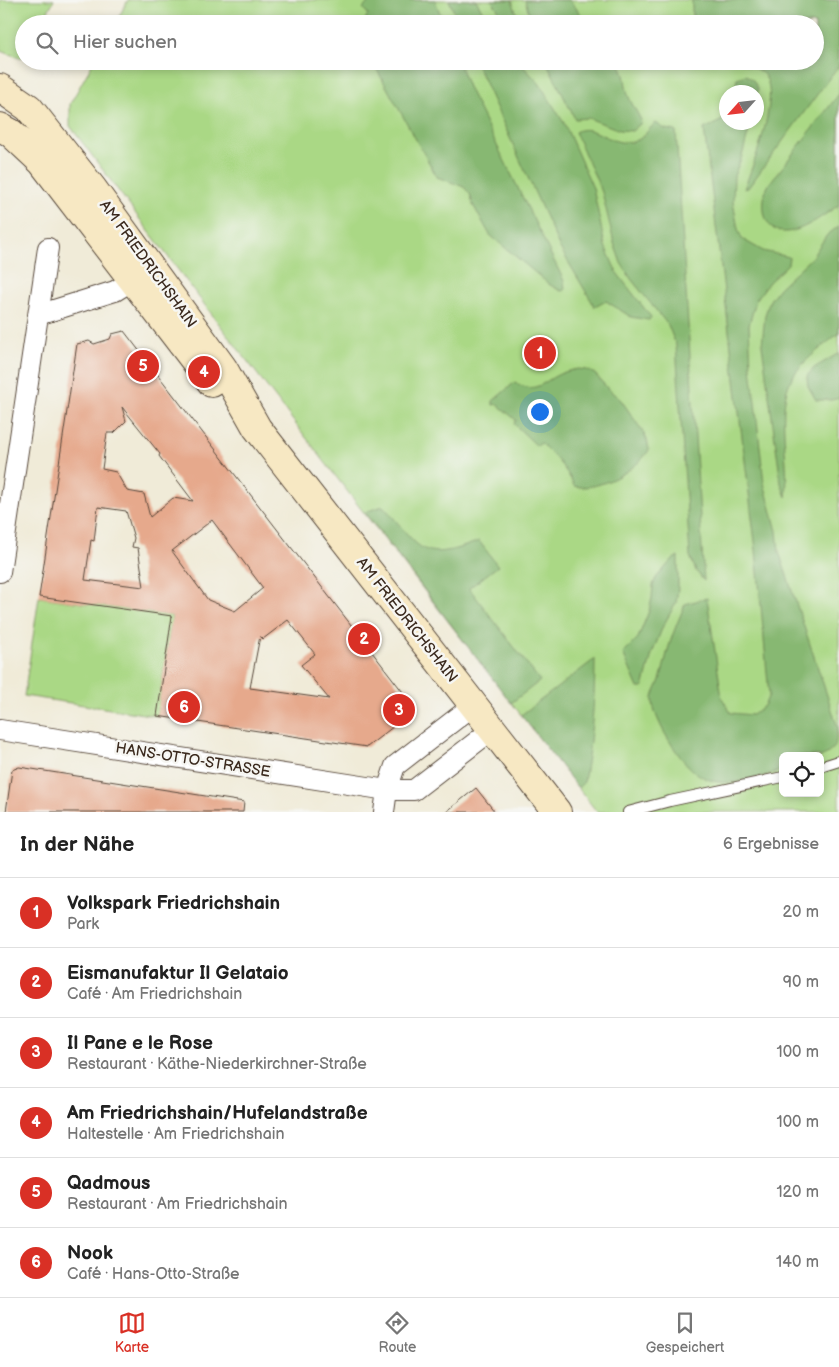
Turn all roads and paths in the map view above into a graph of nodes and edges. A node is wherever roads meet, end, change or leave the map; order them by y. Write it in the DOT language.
graph roads {
  1 [pos="0,88"];
  2 [pos="29,108"];
  3 [pos="5,130"];
  4 [pos="48,248"];
  5 [pos="133,280"];
  6 [pos="38,315"];
  7 [pos="257,428"];
  8 [pos="0,572"];
  9 [pos="474,705"];
  10 [pos="493,728"];
  11 [pos="0,730"];
  12 [pos="839,760"];
  13 [pos="824,766"];
  14 [pos="779,778"];
  15 [pos="387,790"];
  16 [pos="384,812"];
  17 [pos="557,812"];
  18 [pos="628,812"];
  1 -- 2 [label="street, AM FRIEDRICHSHAIN"];
  2 -- 3 [label="street"];
  2 -- 7 [label="street, AM FRIEDRICHSHAIN"];
  3 -- 5 [label="street, AM FRIEDRICHSHAIN"];
  4 -- 6 [label="street"];
  5 -- 6 [label="street"];
  5 -- 7 [label="street, AM FRIEDRICHSHAIN"];
  6 -- 8 [label="street"];
  7 -- 9 [label="street, AM FRIEDRICHSHAIN"];
  9 -- 10 [label="street, AM FRIEDRICHSHAIN"];
  9 -- 15 [label="street"];
  10 -- 15 [label="street, HANS-OTTO-STRASSE"];
  10 -- 17 [label="street, AM FRIEDRICHSHAIN"];
  11 -- 15 [label="street, HANS-OTTO-STRASSE"];
  12 -- 13 [label="lane"];
  14 -- 18 [label="lane"];
  15 -- 16 [label="street"];
}
